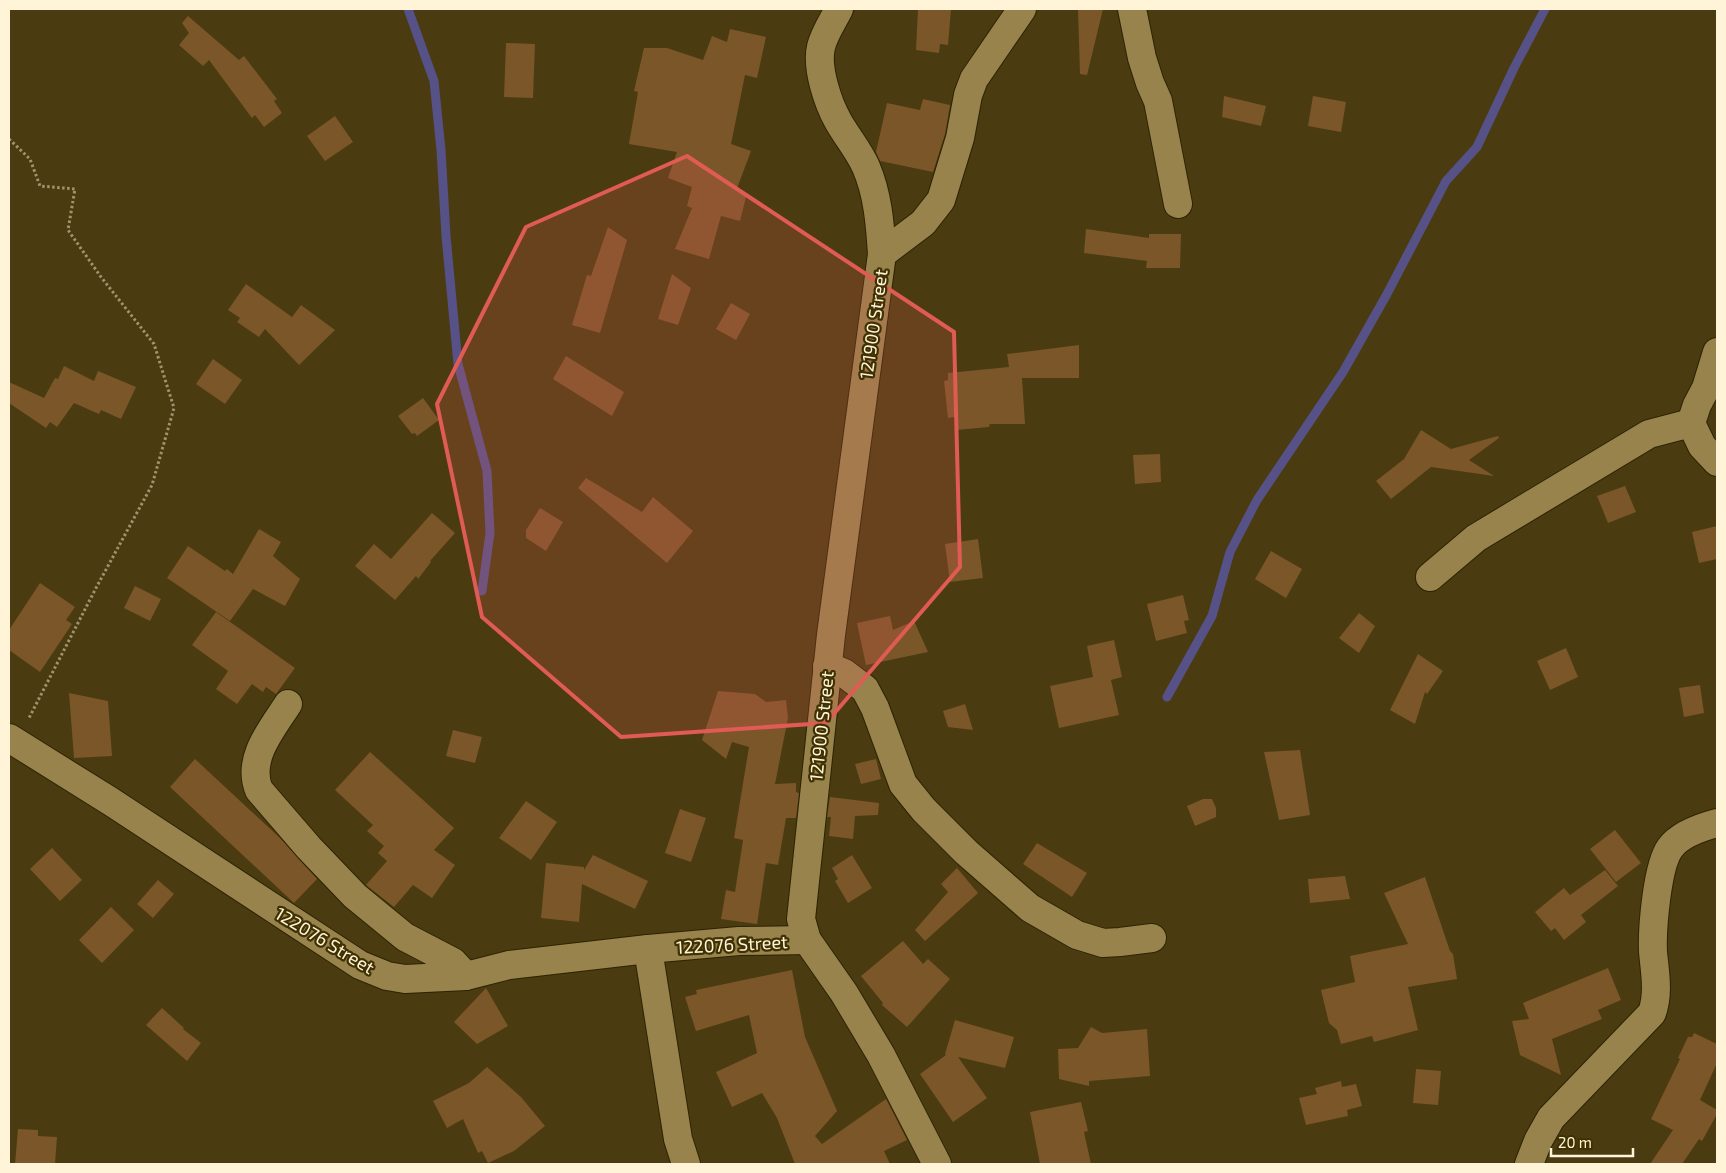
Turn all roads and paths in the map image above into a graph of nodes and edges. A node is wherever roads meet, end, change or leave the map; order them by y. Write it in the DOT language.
graph roads {
  1 [pos="838,9"];
  2 [pos="1022,9"];
  3 [pos="1132,9"];
  4 [pos="9,139"];
  5 [pos="1178,204"];
  6 [pos="882,254"];
  7 [pos="1717,352"];
  8 [pos="1691,423"];
  9 [pos="1717,462"];
  10 [pos="1430,577"];
  11 [pos="827,666"];
  12 [pos="288,704"];
  13 [pos="13,740"];
  14 [pos="1717,823"];
  15 [pos="1152,938"];
  16 [pos="807,940"];
  17 [pos="648,949"];
  18 [pos="466,976"];
  19 [pos="686,1164"];
  20 [pos="937,1164"];
  21 [pos="1529,1164"];
  1 -- 6 [label="street, 121900 Street"];
  2 -- 6 [label="street"];
  3 -- 5 [label="street"];
  4 -- 13 [label="path"];
  6 -- 11 [label="street, 121900 Street"];
  7 -- 8 [label="street"];
  8 -- 9 [label="street"];
  8 -- 10 [label="street"];
  11 -- 15 [label="street"];
  11 -- 16 [label="street, 121900 Street"];
  12 -- 18 [label="street"];
  13 -- 18 [label="street, 122076 Street"];
  14 -- 21 [label="street"];
  16 -- 17 [label="street, 122076 Street"];
  16 -- 20 [label="street, 121900 Street"];
  17 -- 18 [label="street, 122076 Street"];
  17 -- 19 [label="street"];
}
